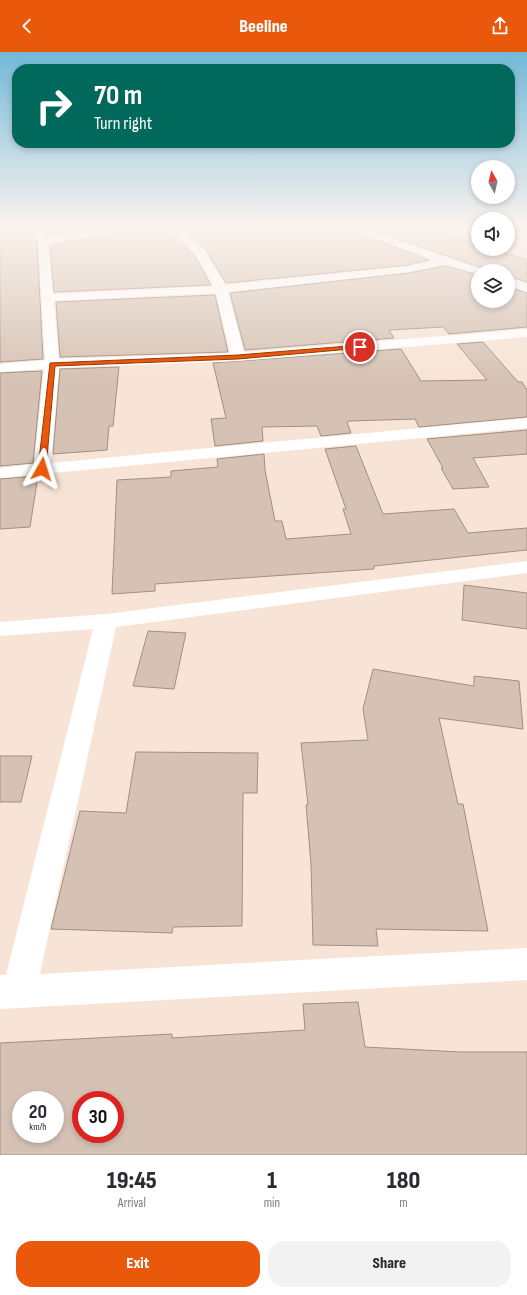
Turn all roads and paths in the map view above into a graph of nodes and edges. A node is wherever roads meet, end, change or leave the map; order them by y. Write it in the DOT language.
graph roads {
  1 [pos="45,276"];
  2 [pos="214,276"];
  3 [pos="339,276"];
  4 [pos="515,284"];
  5 [pos="527,288"];
  6 [pos="221,289"];
  7 [pos="46,298"];
  8 [pos="527,333"];
  9 [pos="238,357"];
  10 [pos="52,364"];
  11 [pos="0,368"];
  12 [pos="527,423"];
  13 [pos="42,469"];
  14 [pos="0,473"];
  15 [pos="527,567"];
  16 [pos="106,621"];
  17 [pos="0,629"];
  18 [pos="527,964"];
  19 [pos="10,992"];
  1 -- 7 [label="street"];
  2 -- 6 [label="street"];
  3 -- 6 [label="street"];
  4 -- 5 [label="street"];
  6 -- 7 [label="street"];
  6 -- 9 [label="street"];
  7 -- 10 [label="street"];
  8 -- 9 [label="street"];
  9 -- 10 [label="street"];
  10 -- 11 [label="street"];
  10 -- 13 [label="street"];
  12 -- 13 [label="street"];
  13 -- 14 [label="street"];
  15 -- 16 [label="street"];
  16 -- 17 [label="street"];
  16 -- 19 [label="street"];
  18 -- 19 [label="street"];
}
